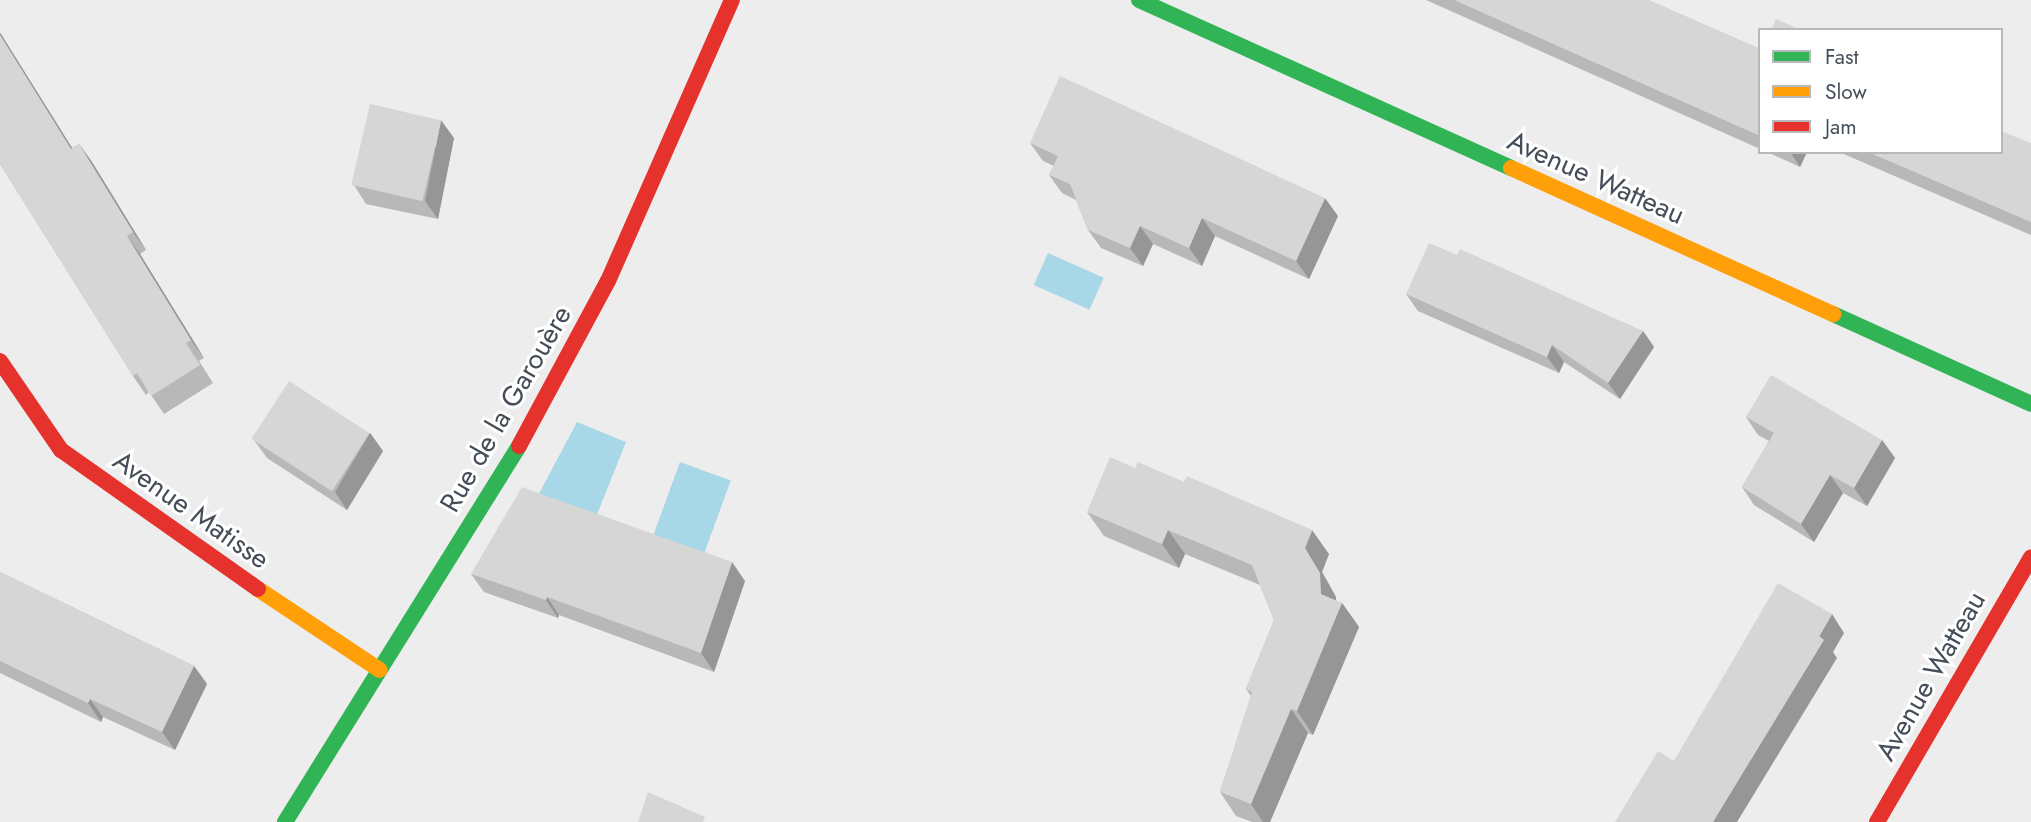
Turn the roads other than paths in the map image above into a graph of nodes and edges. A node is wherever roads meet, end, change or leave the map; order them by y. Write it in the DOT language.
graph roads {
  1 [pos="732,0"];
  2 [pos="1139,0"];
  3 [pos="0,361"];
  4 [pos="2031,404"];
  5 [pos="2031,557"];
  6 [pos="380,670"];
  7 [pos="285,822"];
  8 [pos="1877,822"];
  1 -- 6 [label="street, Rue de la Garouère"];
  2 -- 4 [label="street, Avenue Watteau"];
  3 -- 6 [label="street, Avenue Matisse"];
  5 -- 8 [label="street, Avenue Watteau"];
  6 -- 7 [label="street, Rue de la Garouère"];
}
